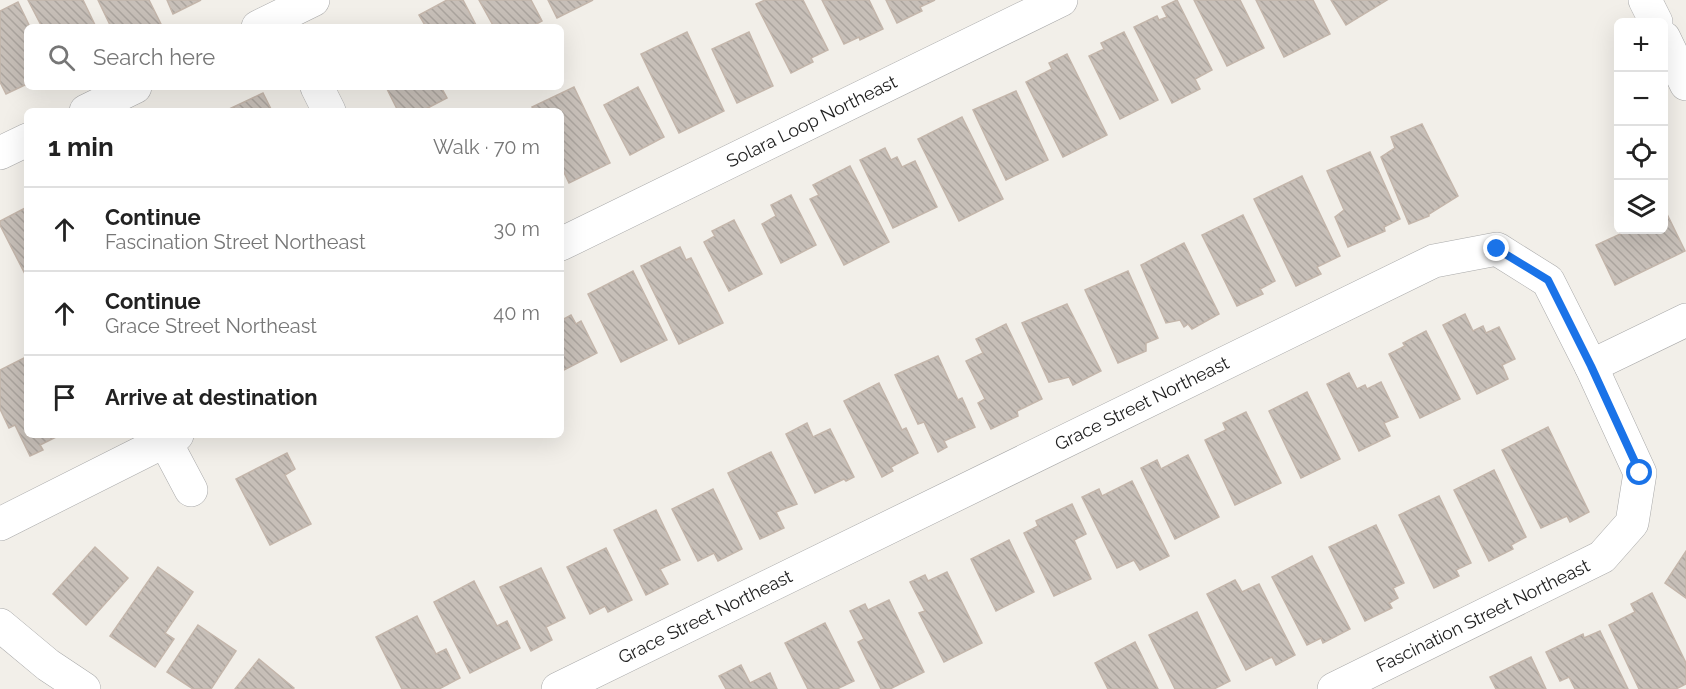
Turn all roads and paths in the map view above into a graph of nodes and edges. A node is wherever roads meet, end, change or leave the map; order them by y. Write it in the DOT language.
graph roads {
  1 [pos="314,0"];
  2 [pos="1061,0"];
  3 [pos="1645,0"];
  4 [pos="1654,18"];
  5 [pos="276,23"];
  6 [pos="1668,47"];
  7 [pos="1686,84"];
  8 [pos="129,90"];
  9 [pos="318,90"];
  10 [pos="92,108"];
  11 [pos="328,108"];
  12 [pos="24,141"];
  13 [pos="0,153"];
  14 [pos="564,243"];
  15 [pos="1686,320"];
  16 [pos="1591,366"];
  17 [pos="171,438"];
  18 [pos="191,490"];
  19 [pos="0,524"];
  20 [pos="0,625"];
  21 [pos="84,689"];
  22 [pos="558,689"];
  23 [pos="1334,689"];
  1 -- 5 [label="street"];
  2 -- 14 [label="street, Solara Loop Northeast"];
  3 -- 4 [label="street"];
  6 -- 7 [label="street"];
  8 -- 10 [label="street"];
  9 -- 11 [label="street"];
  12 -- 13 [label="street"];
  15 -- 16 [label="street"];
  16 -- 22 [label="street, Grace Street Northeast"];
  16 -- 23 [label="street, Fascination Street Northeast"];
  17 -- 18 [label="street"];
  17 -- 19 [label="street"];
  20 -- 21 [label="street"];
}
